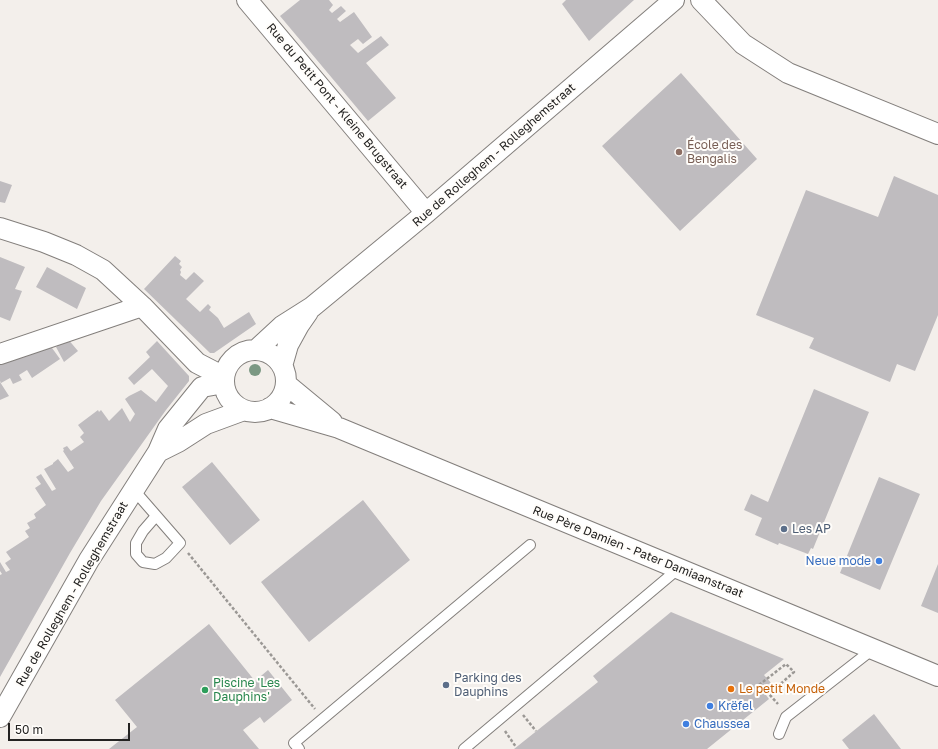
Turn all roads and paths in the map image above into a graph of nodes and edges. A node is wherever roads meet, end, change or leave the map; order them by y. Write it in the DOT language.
graph roads {
  1 [pos="247,0"];
  2 [pos="674,0"];
  3 [pos="701,0"];
  4 [pos="938,134"];
  5 [pos="426,213"];
  6 [pos="0,228"];
  7 [pos="142,306"];
  8 [pos="312,307"];
  9 [pos="256,350"];
  10 [pos="0,354"];
  11 [pos="284,375"];
  12 [pos="224,380"];
  13 [pos="270,408"];
  14 [pos="244,410"];
  15 [pos="339,428"];
  16 [pos="158,452"];
  17 [pos="133,489"];
  18 [pos="156,516"];
  19 [pos="180,543"];
  20 [pos="530,546"];
  21 [pos="678,569"];
  22 [pos="873,649"];
  23 [pos="938,676"];
  24 [pos="755,688"];
  25 [pos="778,704"];
  26 [pos="516,706"];
  27 [pos="0,717"];
  28 [pos="323,719"];
  29 [pos="497,721"];
  30 [pos="536,731"];
  31 [pos="779,734"];
  32 [pos="516,747"];
  33 [pos="299,749"];
  34 [pos="464,749"];
  1 -- 5 [label="street, Rue du Petit Pont - Kleine Brugstraat"];
  2 -- 5 [label="street, Rue de Rolleghem - Rolleghemstraat"];
  3 -- 4 [label="street"];
  5 -- 8 [label="street, Rue de Rolleghem - Rolleghemstraat"];
  6 -- 7 [label="street"];
  7 -- 10 [label="street"];
  7 -- 12 [label="street"];
  8 -- 9 [label="street, Rue de Rolleghem - Rolleghemstraat"];
  8 -- 11 [label="street, Rue de Rolleghem - Rolleghemstraat"];
  9 -- 11 [label="street"];
  9 -- 12 [label="street"];
  11 -- 13 [label="street"];
  11 -- 15 [label="street, Rue Père Damien - Pater Damiaanstraat"];
  12 -- 14 [label="street"];
  12 -- 16 [label="street, Rue de Rolleghem - Rolleghemstraat"];
  13 -- 14 [label="street"];
  13 -- 15 [label="street, Rue Père Damien - Pater Damiaanstraat"];
  14 -- 16 [label="street, Rue de Rolleghem - Rolleghemstraat"];
  15 -- 21 [label="street, Rue Père Damien - Pater Damiaanstraat"];
  16 -- 17 [label="street, Rue de Rolleghem - Rolleghemstraat"];
  17 -- 18 [label="lane"];
  17 -- 27 [label="street, Rue de Rolleghem - Rolleghemstraat"];
  18 -- 19 [label="lane"];
  18 -- 19 [label="lane"];
  19 -- 28 [label="path"];
  20 -- 28 [label="lane"];
  21 -- 22 [label="street, Rue Père Damien - Pater Damiaanstraat"];
  21 -- 26 [label="lane"];
  22 -- 23 [label="street, Rue Père Damien - Pater Damiaanstraat"];
  22 -- 31 [label="lane"];
  24 -- 25 [label="path"];
  26 -- 29 [label="lane"];
  26 -- 30 [label="path"];
  28 -- 33 [label="lane"];
  29 -- 32 [label="path"];
  29 -- 34 [label="lane"];
}
